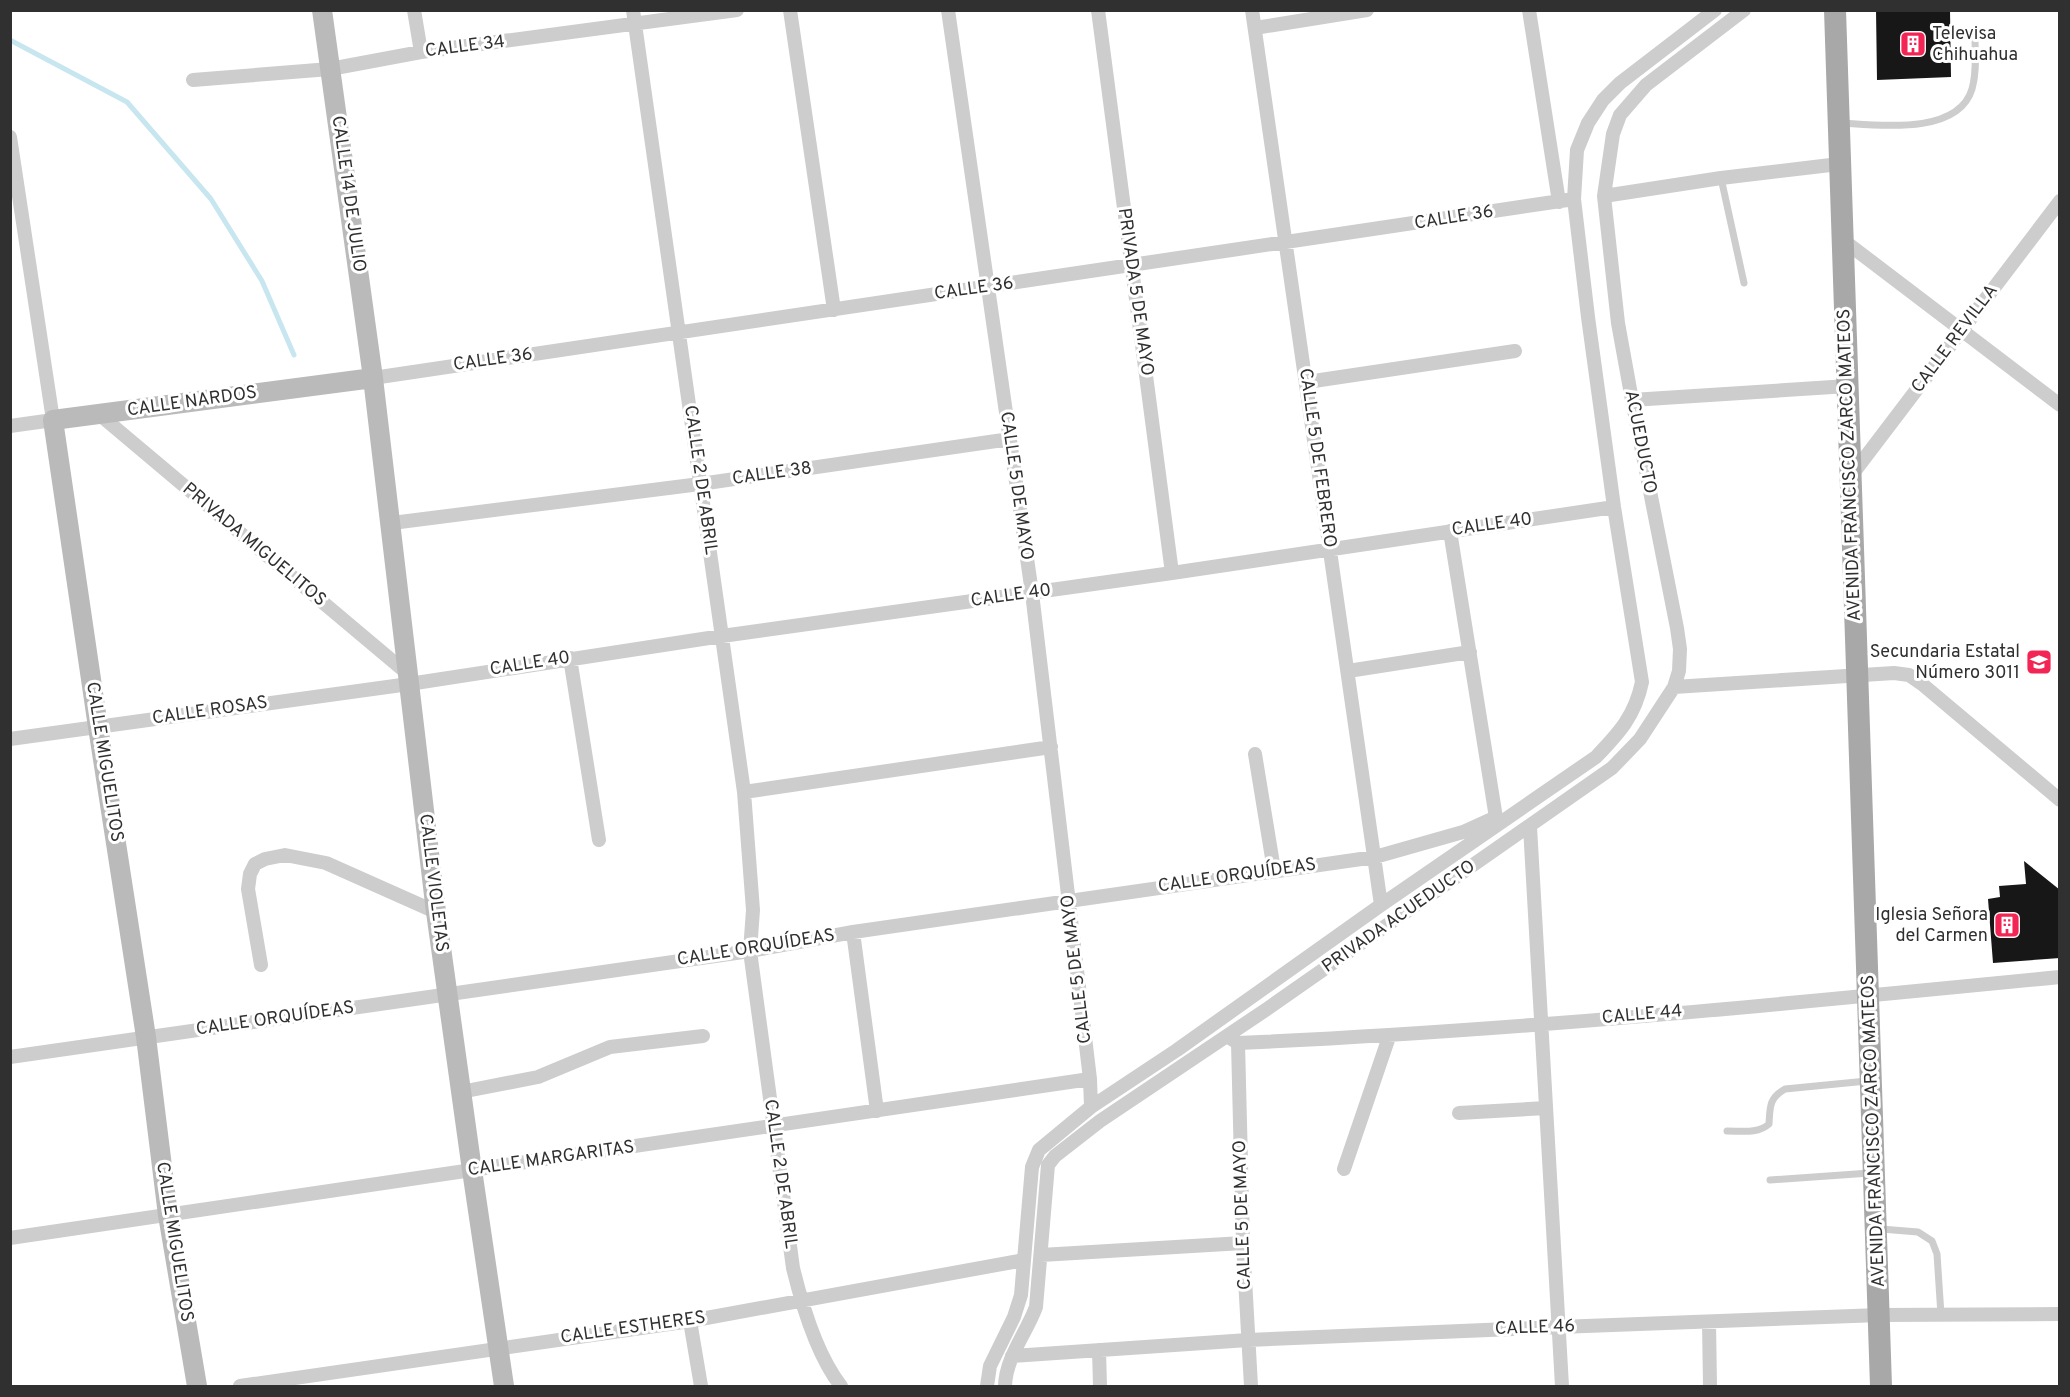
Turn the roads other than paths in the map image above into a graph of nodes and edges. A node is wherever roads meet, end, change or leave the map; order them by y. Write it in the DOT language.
graph roads {
  1 [pos="322,10"];
  2 [pos="414,10"];
  3 [pos="633,10"];
  4 [pos="737,10"];
  5 [pos="790,10"];
  6 [pos="948,10"];
  7 [pos="1098,10"];
  8 [pos="1252,10"];
  9 [pos="1367,10"];
  10 [pos="1529,10"];
  11 [pos="1715,10"];
  12 [pos="1744,10"];
  13 [pos="1835,10"];
  14 [pos="635,25"];
  15 [pos="1255,27"];
  16 [pos="1975,37"];
  17 [pos="421,52"];
  18 [pos="330,69"];
  19 [pos="194,80"];
  20 [pos="1838,123"];
  21 [pos="10,137"];
  22 [pos="1839,164"];
  23 [pos="1721,178"];
  24 [pos="1604,196"];
  25 [pos="1574,199"];
  26 [pos="2060,201"];
  27 [pos="1559,202"];
  28 [pos="1843,240"];
  29 [pos="1284,243"];
  30 [pos="1132,266"];
  31 [pos="1744,283"];
  32 [pos="987,287"];
  33 [pos="834,310"];
  34 [pos="1962,331"];
  35 [pos="679,333"];
  36 [pos="1515,351"];
  37 [pos="373,378"];
  38 [pos="1307,382"];
  39 [pos="1848,386"];
  40 [pos="1632,400"];
  41 [pos="2060,405"];
  42 [pos="100,415"];
  43 [pos="54,420"];
  44 [pos="10,426"];
  45 [pos="1010,440"];
  46 [pos="1851,477"];
  47 [pos="700,484"];
  48 [pos="1614,507"];
  49 [pos="392,523"];
  50 [pos="1450,531"];
  51 [pos="1330,550"];
  52 [pos="1172,573"];
  53 [pos="1032,594"];
  54 [pos="722,636"];
  55 [pos="1470,652"];
  56 [pos="570,658"];
  57 [pos="1348,671"];
  58 [pos="1856,675"];
  59 [pos="409,679"];
  60 [pos="1642,682"];
  61 [pos="1674,687"];
  62 [pos="98,727"];
  63 [pos="10,739"];
  64 [pos="1051,747"];
  65 [pos="1255,754"];
  66 [pos="744,792"];
  67 [pos="2060,800"];
  68 [pos="1497,821"];
  69 [pos="1530,827"];
  70 [pos="599,840"];
  71 [pos="1375,857"];
  72 [pos="1435,867"];
  73 [pos="1274,870"];
  74 [pos="1447,882"];
  75 [pos="1068,901"];
  76 [pos="1381,905"];
  77 [pos="436,912"];
  78 [pos="852,932"];
  79 [pos="750,951"];
  80 [pos="261,965"];
  81 [pos="2060,977"];
  82 [pos="447,994"];
  83 [pos="1869,996"];
  84 [pos="1541,1024"];
  85 [pos="703,1036"];
  86 [pos="146,1037"];
  87 [pos="1389,1037"];
  88 [pos="1232,1040"];
  89 [pos="10,1057"];
  90 [pos="1090,1079"];
  91 [pos="1872,1080"];
  92 [pos="461,1092"];
  93 [pos="1091,1107"];
  94 [pos="1546,1108"];
  95 [pos="877,1111"];
  96 [pos="1459,1113"];
  97 [pos="772,1126"];
  98 [pos="1727,1131"];
  99 [pos="1344,1168"];
  100 [pos="472,1170"];
  101 [pos="1875,1172"];
  102 [pos="1770,1180"];
  103 [pos="168,1215"];
  104 [pos="1877,1229"];
  105 [pos="10,1238"];
  106 [pos="1243,1243"];
  107 [pos="1041,1256"];
  108 [pos="1024,1260"];
  109 [pos="801,1300"];
  110 [pos="2060,1314"];
  111 [pos="1880,1315"];
  112 [pos="1941,1315"];
  113 [pos="690,1321"];
  114 [pos="1709,1322"];
  115 [pos="1559,1327"];
  116 [pos="1248,1340"];
  117 [pos="497,1348"];
  118 [pos="1099,1350"];
  119 [pos="1012,1356"];
  120 [pos="197,1386"];
  121 [pos="240,1386"];
  122 [pos="504,1386"];
  123 [pos="701,1386"];
  124 [pos="841,1386"];
  125 [pos="987,1386"];
  126 [pos="1005,1386"];
  127 [pos="1100,1386"];
  128 [pos="1251,1386"];
  129 [pos="1562,1386"];
  130 [pos="1710,1386"];
  131 [pos="1881,1386"];
  1 -- 18 [label="street, CALLE 14 DE JULIO"];
  2 -- 17 [label="street"];
  3 -- 14 [label="street, CALLE 2 DE ABRIL"];
  4 -- 14 [label="street, CALLE 34"];
  5 -- 33 [label="street"];
  6 -- 32 [label="street, CALLE 5 DE MAYO"];
  7 -- 30 [label="street, PRIVADA 5 DE MAYO"];
  8 -- 15 [label="street, CALLE 5 DE FEBRERO"];
  9 -- 15 [label="street"];
  10 -- 27 [label="street"];
  11 -- 25 [label="street"];
  12 -- 24 [label="street"];
  13 -- 20 [label="main road, AVENIDA FRANCISCO ZARCO MATEOS"];
  14 -- 17 [label="street, CALLE 34"];
  14 -- 35 [label="street, CALLE 2 DE ABRIL"];
  15 -- 29 [label="street, CALLE 5 DE FEBRERO"];
  16 -- 20 [label="lane"];
  17 -- 18 [label="street, CALLE 34"];
  18 -- 19 [label="street, CALLE 34"];
  18 -- 37 [label="street, CALLE 14 DE JULIO"];
  20 -- 22 [label="main road, AVENIDA FRANCISCO ZARCO MATEOS"];
  21 -- 43 [label="street, CALLE MIGUELITOS"];
  22 -- 23 [label="street"];
  22 -- 28 [label="main road, AVENIDA FRANCISCO ZARCO MATEOS"];
  23 -- 24 [label="street"];
  23 -- 31 [label="lane"];
  24 -- 40 [label="street, ACUEDUCTO"];
  25 -- 27 [label="street, CALLE 36"];
  25 -- 48 [label="street, ACUEDUCTO"];
  26 -- 34 [label="street, CALLE REVILLA"];
  27 -- 29 [label="street, CALLE 36"];
  28 -- 34 [label="street"];
  28 -- 39 [label="main road, AVENIDA FRANCISCO ZARCO MATEOS"];
  29 -- 30 [label="street, CALLE 36"];
  29 -- 38 [label="street, CALLE 5 DE FEBRERO"];
  30 -- 32 [label="street, CALLE 36"];
  30 -- 52 [label="street, PRIVADA 5 DE MAYO"];
  32 -- 33 [label="street, CALLE 36"];
  32 -- 45 [label="street, CALLE 5 DE MAYO"];
  33 -- 35 [label="street, CALLE 36"];
  34 -- 41 [label="street"];
  34 -- 46 [label="street, CALLE REVILLA"];
  35 -- 37 [label="street, CALLE 36"];
  35 -- 47 [label="street, CALLE 2 DE ABRIL"];
  36 -- 38 [label="street"];
  37 -- 42 [label="street, CALLE NARDOS"];
  37 -- 49 [label="street, CALLE VIOLETAS"];
  38 -- 51 [label="street, CALLE 5 DE FEBRERO"];
  39 -- 40 [label="street"];
  39 -- 46 [label="main road, AVENIDA FRANCISCO ZARCO MATEOS"];
  40 -- 61 [label="street, ACUEDUCTO"];
  42 -- 43 [label="street, CALLE NARDOS"];
  42 -- 59 [label="street, PRIVADA MIGUELITOS"];
  43 -- 44 [label="street, CALLE NARDOS"];
  43 -- 62 [label="street, CALLE MIGUELITOS"];
  45 -- 47 [label="street, CALLE 38"];
  45 -- 53 [label="street, CALLE 5 DE MAYO"];
  46 -- 58 [label="main road, AVENIDA FRANCISCO ZARCO MATEOS"];
  47 -- 49 [label="street, CALLE 38"];
  47 -- 54 [label="street, CALLE 2 DE ABRIL"];
  48 -- 50 [label="street, CALLE 40"];
  48 -- 60 [label="street, ACUEDUCTO"];
  49 -- 59 [label="street, CALLE VIOLETAS"];
  50 -- 51 [label="street, CALLE 40"];
  50 -- 55 [label="street"];
  51 -- 52 [label="street, CALLE 40"];
  51 -- 57 [label="street, CALLE 5 DE FEBRERO"];
  52 -- 53 [label="street, CALLE 40"];
  53 -- 54 [label="street, CALLE 40"];
  53 -- 64 [label="street, CALLE 5 DE MAYO"];
  54 -- 56 [label="street, CALLE 40"];
  54 -- 66 [label="street, CALLE 2 DE ABRIL"];
  55 -- 57 [label="street"];
  55 -- 68 [label="street"];
  56 -- 59 [label="street, CALLE 40"];
  56 -- 70 [label="street"];
  57 -- 71 [label="street, CALLE 5 DE FEBRERO"];
  58 -- 61 [label="street"];
  58 -- 67 [label="street"];
  58 -- 83 [label="main road, AVENIDA FRANCISCO ZARCO MATEOS"];
  59 -- 62 [label="street, CALLE ROSAS"];
  59 -- 77 [label="street, CALLE VIOLETAS"];
  60 -- 68 [label="street, PRIVADA ACUEDUCTO"];
  61 -- 69 [label="street, PRIVADA ACUEDUCTO"];
  62 -- 63 [label="street, CALLE ROSAS"];
  62 -- 86 [label="street, CALLE MIGUELITOS"];
  64 -- 66 [label="street"];
  64 -- 75 [label="street, CALLE 5 DE MAYO"];
  65 -- 73 [label="street"];
  66 -- 79 [label="street, CALLE 2 DE ABRIL"];
  68 -- 71 [label="street, CALLE ORQUÍDEAS"];
  68 -- 72 [label="street, PRIVADA ACUEDUCTO"];
  69 -- 74 [label="street, PRIVADA ACUEDUCTO"];
  69 -- 84 [label="street"];
  71 -- 73 [label="street, CALLE ORQUÍDEAS"];
  71 -- 76 [label="street, CALLE 5 DE FEBRERO"];
  72 -- 74 [label="street"];
  72 -- 76 [label="street, PRIVADA ACUEDUCTO"];
  73 -- 75 [label="street, CALLE ORQUÍDEAS"];
  74 -- 88 [label="street, PRIVADA ACUEDUCTO"];
  75 -- 78 [label="street, CALLE ORQUÍDEAS"];
  75 -- 90 [label="street, CALLE 5 DE MAYO"];
  76 -- 93 [label="street, PRIVADA ACUEDUCTO"];
  77 -- 80 [label="street"];
  77 -- 82 [label="street, CALLE VIOLETAS"];
  78 -- 79 [label="street, CALLE ORQUÍDEAS"];
  78 -- 95 [label="street"];
  79 -- 82 [label="street, CALLE ORQUÍDEAS"];
  79 -- 97 [label="street, CALLE 2 DE ABRIL"];
  81 -- 83 [label="street, CALLE 44"];
  82 -- 86 [label="street, CALLE ORQUÍDEAS"];
  82 -- 92 [label="street, CALLE VIOLETAS"];
  83 -- 84 [label="street, CALLE 44"];
  83 -- 91 [label="main road, AVENIDA FRANCISCO ZARCO MATEOS"];
  84 -- 87 [label="street, CALLE 44"];
  84 -- 94 [label="street"];
  85 -- 92 [label="street"];
  86 -- 89 [label="street, CALLE ORQUÍDEAS"];
  86 -- 103 [label="street, CALLE MIGUELITOS"];
  87 -- 88 [label="street, CALLE 44"];
  87 -- 99 [label="street"];
  88 -- 106 [label="street, CALLE 5 DE MAYO"];
  88 -- 107 [label="street, PRIVADA ACUEDUCTO"];
  90 -- 93 [label="street, CALLE 5 DE MAYO"];
  90 -- 95 [label="street, CALLE MARGARITAS"];
  91 -- 98 [label="lane"];
  91 -- 101 [label="main road, AVENIDA FRANCISCO ZARCO MATEOS"];
  92 -- 100 [label="street, CALLE VIOLETAS"];
  93 -- 108 [label="street, PRIVADA ACUEDUCTO"];
  94 -- 96 [label="street"];
  94 -- 115 [label="street"];
  95 -- 97 [label="street, CALLE MARGARITAS"];
  97 -- 100 [label="street, CALLE MARGARITAS"];
  97 -- 109 [label="street, CALLE 2 DE ABRIL"];
  100 -- 103 [label="street, CALLE MARGARITAS"];
  100 -- 117 [label="street, CALLE VIOLETAS"];
  101 -- 102 [label="lane"];
  101 -- 104 [label="main road, AVENIDA FRANCISCO ZARCO MATEOS"];
  103 -- 105 [label="street, CALLE MARGARITAS"];
  103 -- 120 [label="street, CALLE MIGUELITOS"];
  104 -- 111 [label="main road, AVENIDA FRANCISCO ZARCO MATEOS"];
  104 -- 112 [label="lane"];
  106 -- 107 [label="street"];
  106 -- 116 [label="street, CALLE 5 DE MAYO"];
  107 -- 119 [label="street, PRIVADA ACUEDUCTO"];
  108 -- 109 [label="street, CALLE ESTHERES"];
  108 -- 125 [label="street, PRIVADA ACUEDUCTO"];
  109 -- 113 [label="street, CALLE ESTHERES"];
  109 -- 124 [label="street, CALLE 2 DE ABRIL"];
  110 -- 112 [label="street, CALLE 46"];
  111 -- 112 [label="street, CALLE 46"];
  111 -- 114 [label="street, CALLE 46"];
  111 -- 131 [label="main road, AVENIDA FRANCISCO ZARCO MATEOS"];
  113 -- 117 [label="street, CALLE ESTHERES"];
  113 -- 123 [label="street"];
  114 -- 115 [label="street, CALLE 46"];
  114 -- 130 [label="street"];
  115 -- 116 [label="street, CALLE 46"];
  115 -- 129 [label="street"];
  116 -- 118 [label="street, CALLE 46"];
  116 -- 128 [label="street, CALLE 5 DE MAYO"];
  117 -- 121 [label="street, CALLE ESTHERES"];
  117 -- 122 [label="street, CALLE VIOLETAS"];
  118 -- 119 [label="street, CALLE 46"];
  118 -- 127 [label="street"];
  119 -- 126 [label="street, PRIVADA ACUEDUCTO"];
}
